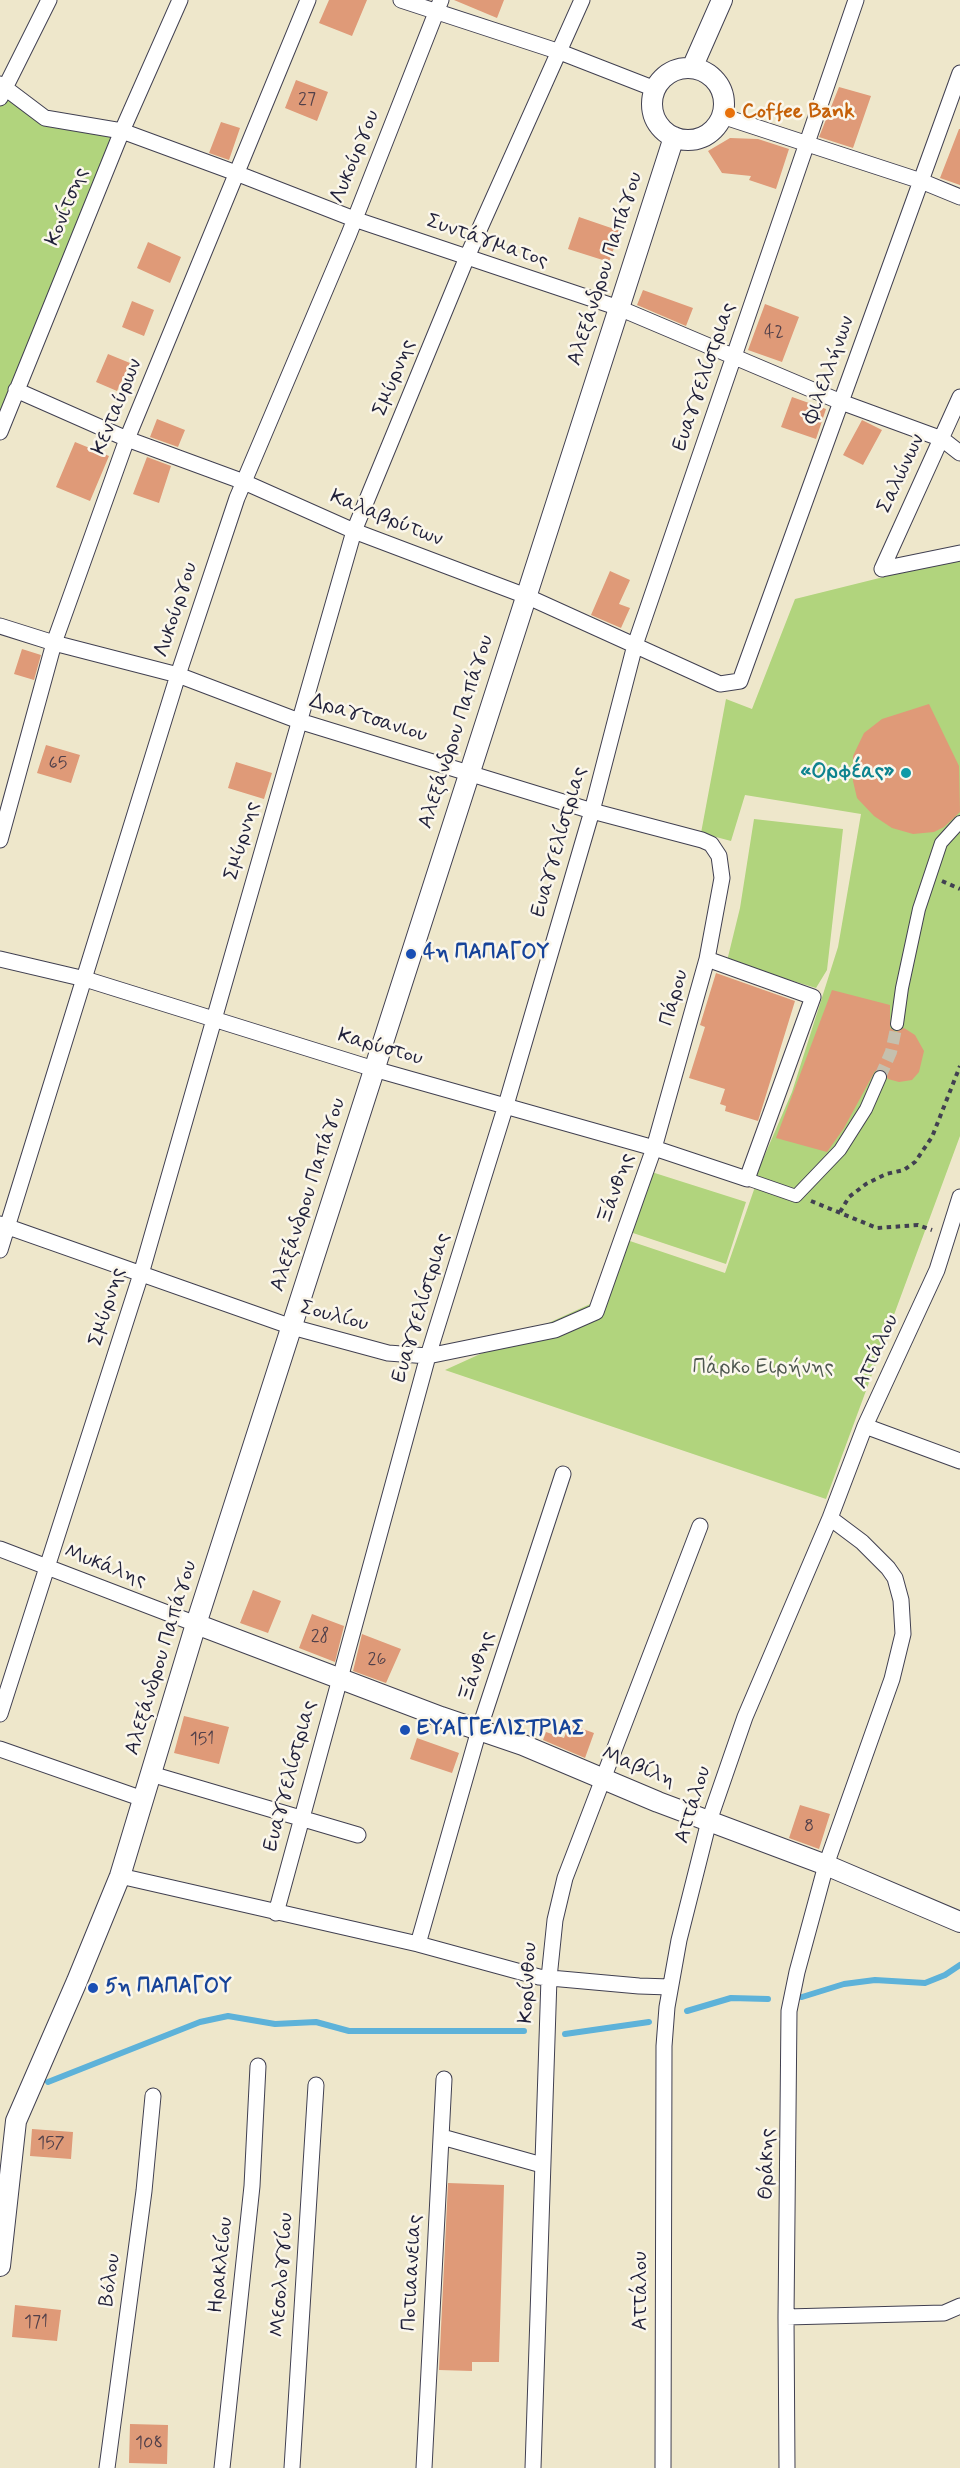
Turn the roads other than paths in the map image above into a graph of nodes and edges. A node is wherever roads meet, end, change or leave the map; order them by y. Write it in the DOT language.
graph roads {
  1 [pos="49,0"];
  2 [pos="180,0"];
  3 [pos="308,0"];
  4 [pos="401,0"];
  5 [pos="582,0"];
  6 [pos="722,0"];
  7 [pos="856,0"];
  8 [pos="438,6"];
  9 [pos="560,52"];
  10 [pos="692,68"];
  11 [pos="960,73"];
  12 [pos="655,89"];
  13 [pos="2,90"];
  14 [pos="722,116"];
  15 [pos="122,131"];
  16 [pos="674,137"];
  17 [pos="807,143"];
  18 [pos="236,172"];
  19 [pos="921,181"];
  20 [pos="960,196"];
  21 [pos="354,219"];
  22 [pos="467,257"];
  23 [pos="619,308"];
  24 [pos="735,356"];
  25 [pos="16,390"];
  26 [pos="960,397"];
  27 [pos="841,402"];
  28 [pos="0,432"];
  29 [pos="127,439"];
  30 [pos="942,439"];
  31 [pos="960,453"];
  32 [pos="244,482"];
  33 [pos="354,531"];
  34 [pos="960,553"];
  35 [pos="526,596"];
  36 [pos="0,626"];
  37 [pos="54,643"];
  38 [pos="635,645"];
  39 [pos="178,675"];
  40 [pos="740,681"];
  41 [pos="299,721"];
  42 [pos="470,772"];
  43 [pos="592,811"];
  44 [pos="960,822"];
  45 [pos="0,840"];
  46 [pos="719,856"];
  47 [pos="0,959"];
  48 [pos="707,959"];
  49 [pos="85,979"];
  50 [pos="213,1020"];
  51 [pos="897,1024"];
  52 [pos="374,1069"];
  53 [pos="880,1077"];
  54 [pos="506,1105"];
  55 [pos="654,1148"];
  56 [pos="747,1179"];
  57 [pos="960,1197"];
  58 [pos="4,1225"];
  59 [pos="0,1250"];
  60 [pos="141,1274"];
  61 [pos="596,1312"];
  62 [pos="292,1327"];
  63 [pos="428,1356"];
  64 [pos="865,1426"];
  65 [pos="960,1461"];
  66 [pos="563,1474"];
  67 [pos="830,1518"];
  68 [pos="700,1526"];
  69 [pos="0,1549"];
  70 [pos="48,1567"];
  71 [pos="196,1624"];
  72 [pos="339,1678"];
  73 [pos="0,1714"];
  74 [pos="479,1730"];
  75 [pos="0,1749"];
  76 [pos="151,1774"];
  77 [pos="602,1780"];
  78 [pos="143,1799"];
  79 [pos="301,1818"];
  80 [pos="709,1821"];
  81 [pos="358,1835"];
  82 [pos="826,1865"];
  83 [pos="120,1876"];
  84 [pos="276,1913"];
  85 [pos="960,1922"];
  86 [pos="418,1944"];
  87 [pos="549,1978"];
  88 [pos="670,1987"];
  89 [pos="258,2066"];
  90 [pos="444,2079"];
  91 [pos="316,2085"];
  92 [pos="153,2096"];
  93 [pos="442,2137"];
  94 [pos="542,2165"];
  95 [pos="1,2257"];
  96 [pos="960,2306"];
  97 [pos="786,2318"];
  98 [pos="106,2468"];
  99 [pos="222,2468"];
  100 [pos="292,2468"];
  101 [pos="424,2468"];
  102 [pos="533,2468"];
  103 [pos="663,2468"];
  104 [pos="787,2468"];
  1 -- 13 [label="street"];
  2 -- 15 [label="street, Κονίτσης"];
  3 -- 18 [label="street, Κενταύρων"];
  4 -- 8 [label="street"];
  5 -- 9 [label="street, Σμύρνης"];
  6 -- 10 [label="street"];
  7 -- 17 [label="street, Ευαγγελίστριας"];
  8 -- 9 [label="street"];
  8 -- 21 [label="street, Λυκούργου"];
  9 -- 12 [label="street"];
  9 -- 22 [label="street, Σμύρνης"];
  10 -- 12 [label="street"];
  10 -- 14 [label="street"];
  11 -- 19 [label="street, Φιλελλήνων"];
  12 -- 16 [label="street"];
  13 -- 15 [label="street, Συντάγματος"];
  14 -- 16 [label="street"];
  14 -- 17 [label="street"];
  15 -- 18 [label="street, Συντάγματος"];
  15 -- 25 [label="street, Κονίτσης"];
  16 -- 23 [label="street, Αλεξάνδρου Παπάγου"];
  17 -- 19 [label="street"];
  17 -- 24 [label="street, Ευαγγελίστριας"];
  18 -- 21 [label="street, Συντάγματος"];
  18 -- 29 [label="street, Κενταύρων"];
  19 -- 20 [label="street"];
  19 -- 27 [label="street, Φιλελλήνων"];
  21 -- 22 [label="street, Συντάγματος"];
  21 -- 32 [label="street, Λυκούργου"];
  22 -- 23 [label="street, Συντάγματος"];
  22 -- 33 [label="street, Σμύρνης"];
  23 -- 24 [label="street, Συντάγματος"];
  23 -- 35 [label="street, Αλεξάνδρου Παπάγου"];
  24 -- 27 [label="street, Συντάγματος"];
  24 -- 38 [label="street, Ευαγγελίστριας"];
  25 -- 28 [label="street, Κονίτσης"];
  25 -- 29 [label="street, Καλαβρύτων"];
  26 -- 30 [label="street, Σαλώνων"];
  27 -- 30 [label="street, Συντάγματος"];
  27 -- 40 [label="street, Φιλελλήνων"];
  29 -- 32 [label="street, Καλαβρύτων"];
  29 -- 37 [label="street, Κενταύρων"];
  30 -- 31 [label="street, Συντάγματος"];
  30 -- 34 [label="street, Σαλώνων"];
  32 -- 33 [label="street, Καλαβρύτων"];
  32 -- 39 [label="street, Λυκούργου"];
  33 -- 35 [label="street, Καλαβρύτων"];
  33 -- 41 [label="street, Σμύρνης"];
  35 -- 38 [label="street, Καλαβρύτων"];
  35 -- 42 [label="street, Αλεξάνδρου Παπάγου"];
  36 -- 37 [label="street, Δραγτσανιου"];
  37 -- 39 [label="street, Δραγτσανιου"];
  37 -- 45 [label="street, Κενταύρων"];
  38 -- 40 [label="street, Καλαβρύτων"];
  38 -- 43 [label="street, Ευαγγελίστριας"];
  39 -- 41 [label="street, Δραγτσανιου"];
  39 -- 49 [label="street, Λυκούργου"];
  41 -- 42 [label="street, Δραγτσανιου"];
  41 -- 50 [label="street, Σμύρνης"];
  42 -- 43 [label="street, Δραγτσανιου"];
  42 -- 52 [label="street, Αλεξάνδρου Παπάγου"];
  43 -- 46 [label="street, Δραγτσανιου"];
  43 -- 54 [label="street, Ευαγγελίστριας"];
  44 -- 51 [label="street"];
  46 -- 48 [label="street, Πάρου"];
  47 -- 49 [label="street, Καρύστου"];
  48 -- 55 [label="street, Πάρου"];
  48 -- 56 [label="street"];
  49 -- 50 [label="street, Καρύστου"];
  49 -- 58 [label="street, Λυκούργου"];
  50 -- 52 [label="street, Καρύστου"];
  50 -- 60 [label="street, Σμύρνης"];
  52 -- 54 [label="street, Καρύστου"];
  52 -- 62 [label="street, Αλεξάνδρου Παπάγου"];
  53 -- 56 [label="street"];
  54 -- 55 [label="street, Καρύστου"];
  54 -- 63 [label="street, Ευαγγελίστριας"];
  55 -- 56 [label="street, Καρύστου"];
  55 -- 61 [label="street, Ξάνθης"];
  57 -- 64 [label="street, Αττάλου"];
  58 -- 59 [label="street, Λυκούργου"];
  58 -- 60 [label="street, Σουλίου"];
  60 -- 62 [label="street, Σουλίου"];
  60 -- 70 [label="street, Σμύρνης"];
  61 -- 63 [label="street, Σουλίου"];
  62 -- 63 [label="street, Σουλίου"];
  62 -- 71 [label="street, Αλεξάνδρου Παπάγου"];
  63 -- 72 [label="street, Ευαγγελίστριας"];
  64 -- 65 [label="street"];
  64 -- 67 [label="street, Αττάλου"];
  66 -- 74 [label="street, Ξάνθης"];
  67 -- 80 [label="street, Αττάλου"];
  67 -- 82 [label="street, Θράκης"];
  68 -- 77 [label="street, Κορίνθου"];
  69 -- 70 [label="street, Μυκάλης"];
  70 -- 71 [label="street, Μυκάλης"];
  70 -- 73 [label="street, Σμύρνης"];
  71 -- 72 [label="street, Μαβίλη"];
  71 -- 76 [label="street, Αλεξάνδρου Παπάγου"];
  72 -- 74 [label="street, Μαβίλη"];
  72 -- 79 [label="street, Ευαγγελίστριας"];
  74 -- 77 [label="street, Μαβίλη"];
  74 -- 86 [label="street, Ξάνθης"];
  75 -- 78 [label="street"];
  76 -- 78 [label="street, Αλεξάνδρου Παπάγου"];
  76 -- 79 [label="street"];
  77 -- 80 [label="street, Μαβίλη"];
  77 -- 87 [label="street, Κορίνθου"];
  78 -- 83 [label="street, Αλεξάνδρου Παπάγου"];
  79 -- 81 [label="street"];
  79 -- 84 [label="street, Ευαγγελίστριας"];
  80 -- 82 [label="street, Μαβίλη"];
  80 -- 88 [label="street, Αττάλου"];
  82 -- 85 [label="street, Μαβίλη"];
  82 -- 97 [label="street, Θράκης"];
  83 -- 84 [label="street"];
  83 -- 95 [label="street, Αλεξάνδρου Παπάγου"];
  84 -- 86 [label="street"];
  86 -- 87 [label="street"];
  87 -- 88 [label="street"];
  87 -- 94 [label="street, Κορίνθου"];
  88 -- 103 [label="street, Αττάλου"];
  89 -- 99 [label="street, Ηρακλείου"];
  90 -- 93 [label="street, Ποτιαανειας"];
  91 -- 100 [label="street, Μεσολογγίου"];
  92 -- 98 [label="street, Βόλου"];
  93 -- 94 [label="street"];
  93 -- 101 [label="street, Ποτιαανειας"];
  94 -- 102 [label="street, Κορίνθου"];
  96 -- 97 [label="street"];
  97 -- 104 [label="street, Θράκης"];
}
